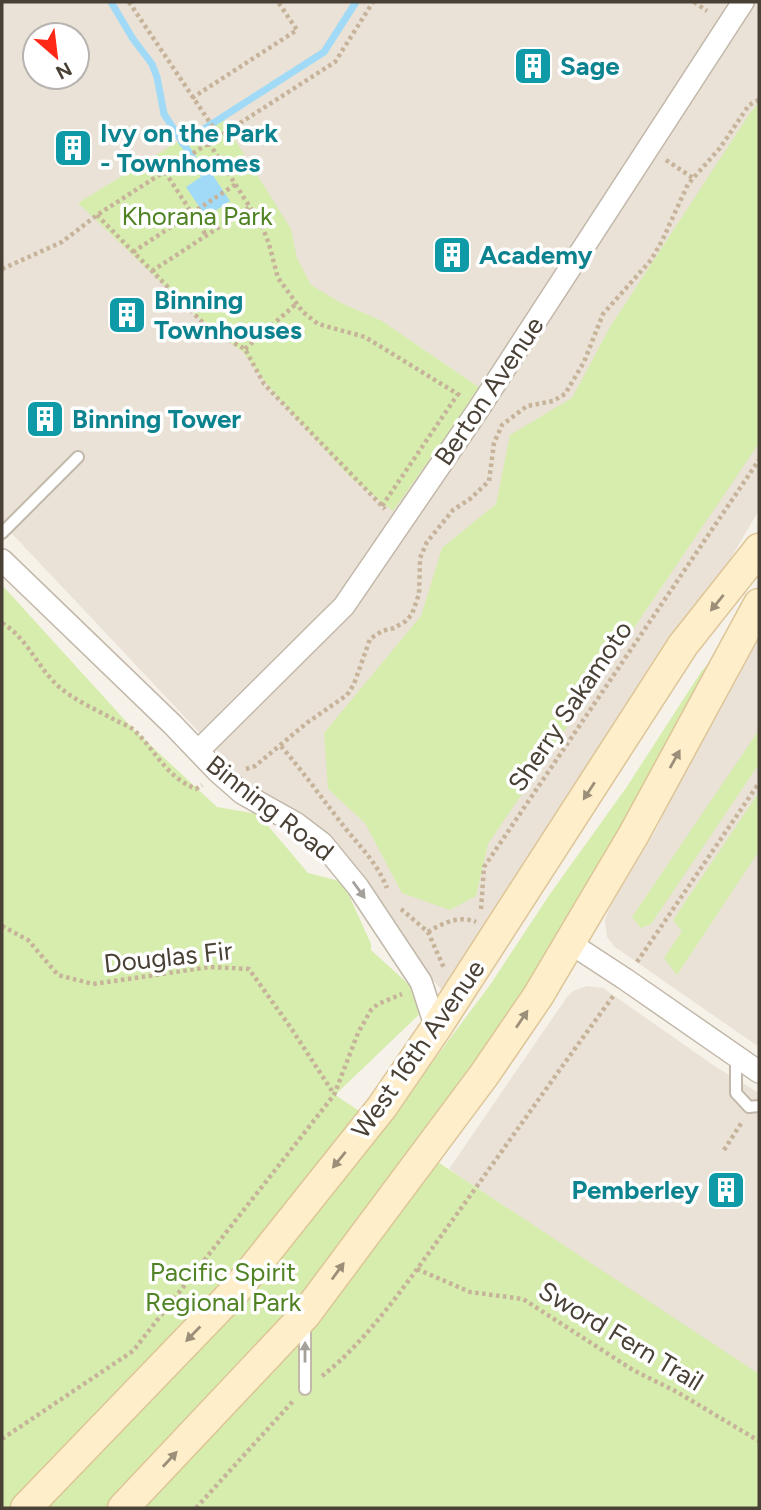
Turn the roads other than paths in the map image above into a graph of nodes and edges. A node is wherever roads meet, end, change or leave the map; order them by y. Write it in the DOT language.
graph roads {
  1 [pos="743,2"];
  2 [pos="78,457"];
  3 [pos="2,533"];
  4 [pos="759,549"];
  5 [pos="2,560"];
  6 [pos="759,604"];
  7 [pos="198,751"];
  8 [pos="570,943"];
  9 [pos="436,1028"];
  10 [pos="736,1058"];
  11 [pos="759,1072"];
  12 [pos="759,1106"];
  13 [pos="305,1315"];
  14 [pos="305,1388"];
  15 [pos="26,1508"];
  16 [pos="123,1508"];
  1 -- 7 [label="street, Berton Avenue"];
  2 -- 3 [label="lane"];
  4 -- 9 [label="main road, West 16th Avenue, one-way"];
  5 -- 7 [label="street, Binning Road"];
  8 -- 6 [label="main road, one-way"];
  7 -- 9 [label="street, Binning Road, one-way"];
  8 -- 10 [label="street"];
  13 -- 8 [label="main road, one-way"];
  9 -- 15 [label="main road, West 16th Avenue, one-way"];
  10 -- 11 [label="street"];
  10 -- 12 [label="lane"];
  14 -- 13 [label="lane, one-way"];
  16 -- 13 [label="main road, one-way"];
}
